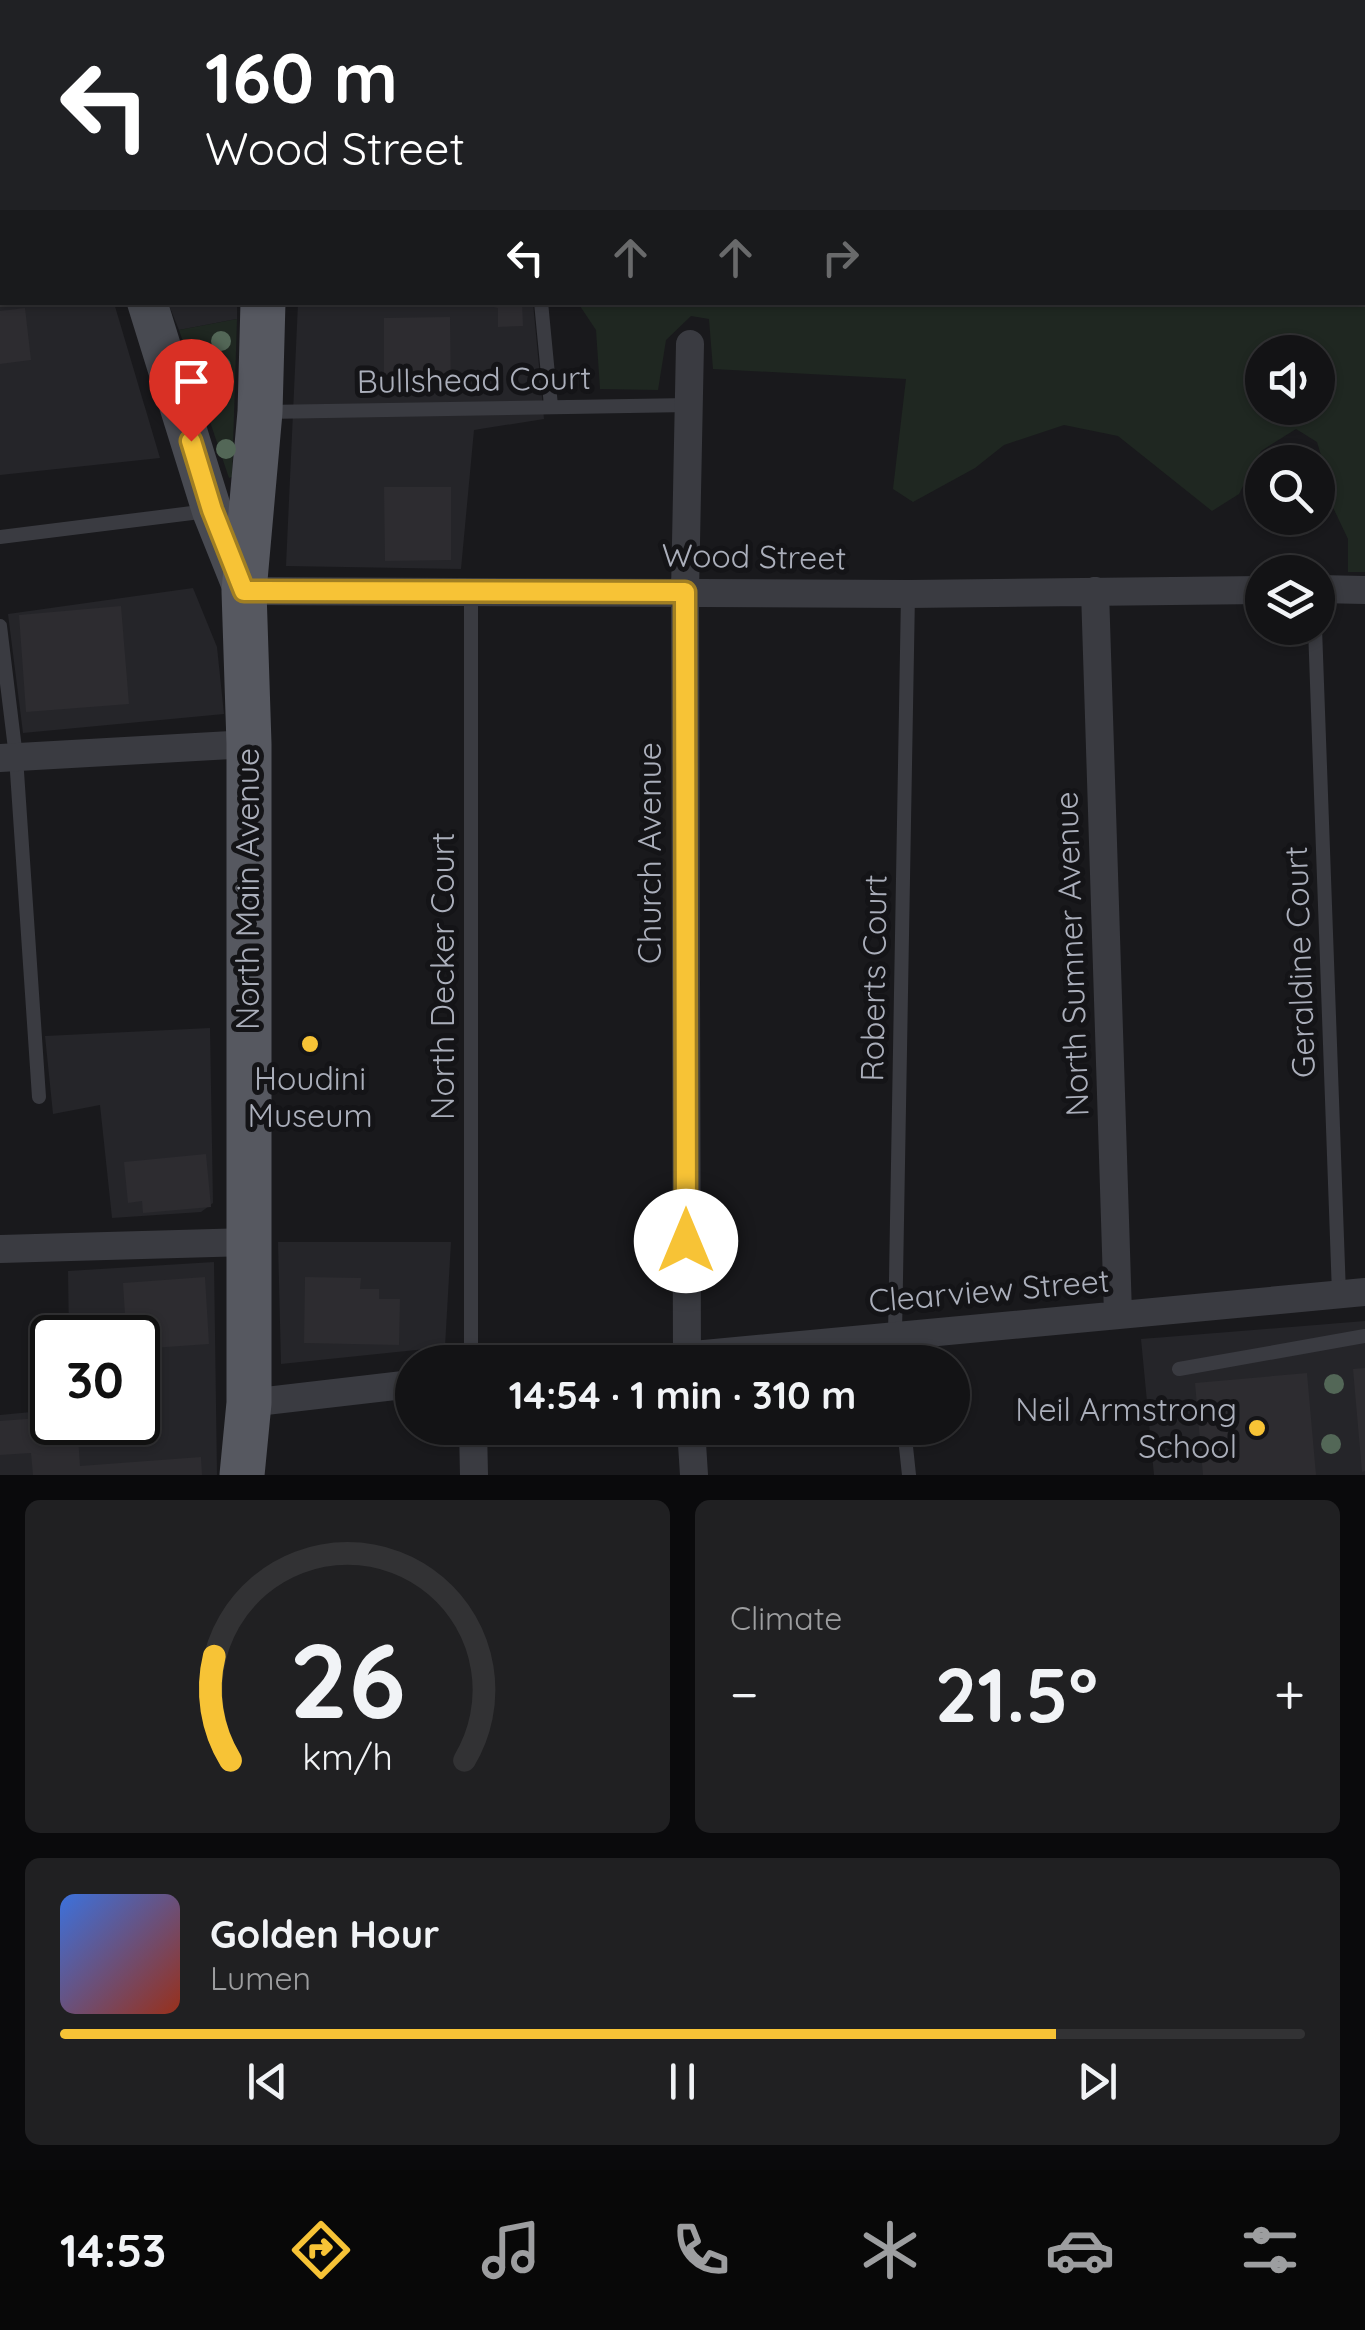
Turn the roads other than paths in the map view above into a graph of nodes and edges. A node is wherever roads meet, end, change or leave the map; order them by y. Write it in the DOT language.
graph roads {
  1 [pos="148,305"];
  2 [pos="264,305"];
  3 [pos="542,305"];
  4 [pos="690,344"];
  5 [pos="689,405"];
  6 [pos="550,406"];
  7 [pos="260,412"];
  8 [pos="212,510"];
  9 [pos="0,537"];
  10 [pos="1335,589"];
  11 [pos="471,590"];
  12 [pos="1245,590"];
  13 [pos="1365,590"];
  14 [pos="244,591"];
  15 [pos="1095,591"];
  16 [pos="685,592"];
  17 [pos="908,594"];
  18 [pos="0,626"];
  19 [pos="1315,645"];
  20 [pos="248,744"];
  21 [pos="8,758"];
  22 [pos="39,1097"];
  23 [pos="249,1242"];
  24 [pos="0,1250"];
  25 [pos="1352,1293"];
  26 [pos="1118,1314"];
  27 [pos="1365,1336"];
  28 [pos="470,1345"];
  29 [pos="686,1345"];
  30 [pos="897,1345"];
  31 [pos="922,1345"];
  32 [pos="1180,1369"];
  33 [pos="395,1386"];
  34 [pos="249,1403"];
  35 [pos="473,1445"];
  36 [pos="692,1445"];
  37 [pos="906,1445"];
  38 [pos="242,1475"];
  39 [pos="474,1475"];
  40 [pos="694,1475"];
  41 [pos="909,1475"];
  1 -- 8 [label="main road"];
  2 -- 7 [label="main road, North Main Avenue"];
  3 -- 6 [label="lane"];
  4 -- 5 [label="street, Church Avenue"];
  5 -- 6 [label="lane, Bullshead Court"];
  5 -- 16 [label="street, Church Avenue"];
  6 -- 7 [label="lane, Bullshead Court"];
  7 -- 14 [label="main road, North Main Avenue"];
  8 -- 9 [label="lane"];
  8 -- 14 [label="main road"];
  10 -- 13 [label="street"];
  11 -- 14 [label="street, Wood Street"];
  11 -- 16 [label="street, Wood Street"];
  11 -- 28 [label="lane, North Decker Court"];
  12 -- 15 [label="street, Wood Street"];
  14 -- 20 [label="main road, North Main Avenue"];
  15 -- 17 [label="street, Wood Street"];
  15 -- 26 [label="street, North Sumner Avenue"];
  16 -- 17 [label="street, Wood Street"];
  16 -- 29 [label="street, Church Avenue"];
  17 -- 30 [label="lane, Roberts Court"];
  18 -- 21 [label="lane"];
  19 -- 25 [label="lane, Geraldine Court"];
  20 -- 21 [label="street"];
  20 -- 23 [label="main road, North Main Avenue"];
  21 -- 22 [label="lane"];
  23 -- 24 [label="street"];
  23 -- 34 [label="main road, North Main Avenue"];
  25 -- 26 [label="street, Clearview Street"];
  26 -- 31 [label="street, Clearview Street"];
  27 -- 32 [label="lane"];
  33 -- 34 [label="street"];
  34 -- 38 [label="main road, North Main Avenue"];
  35 -- 39 [label="street"];
  36 -- 40 [label="street"];
  37 -- 41 [label="lane"];
}
